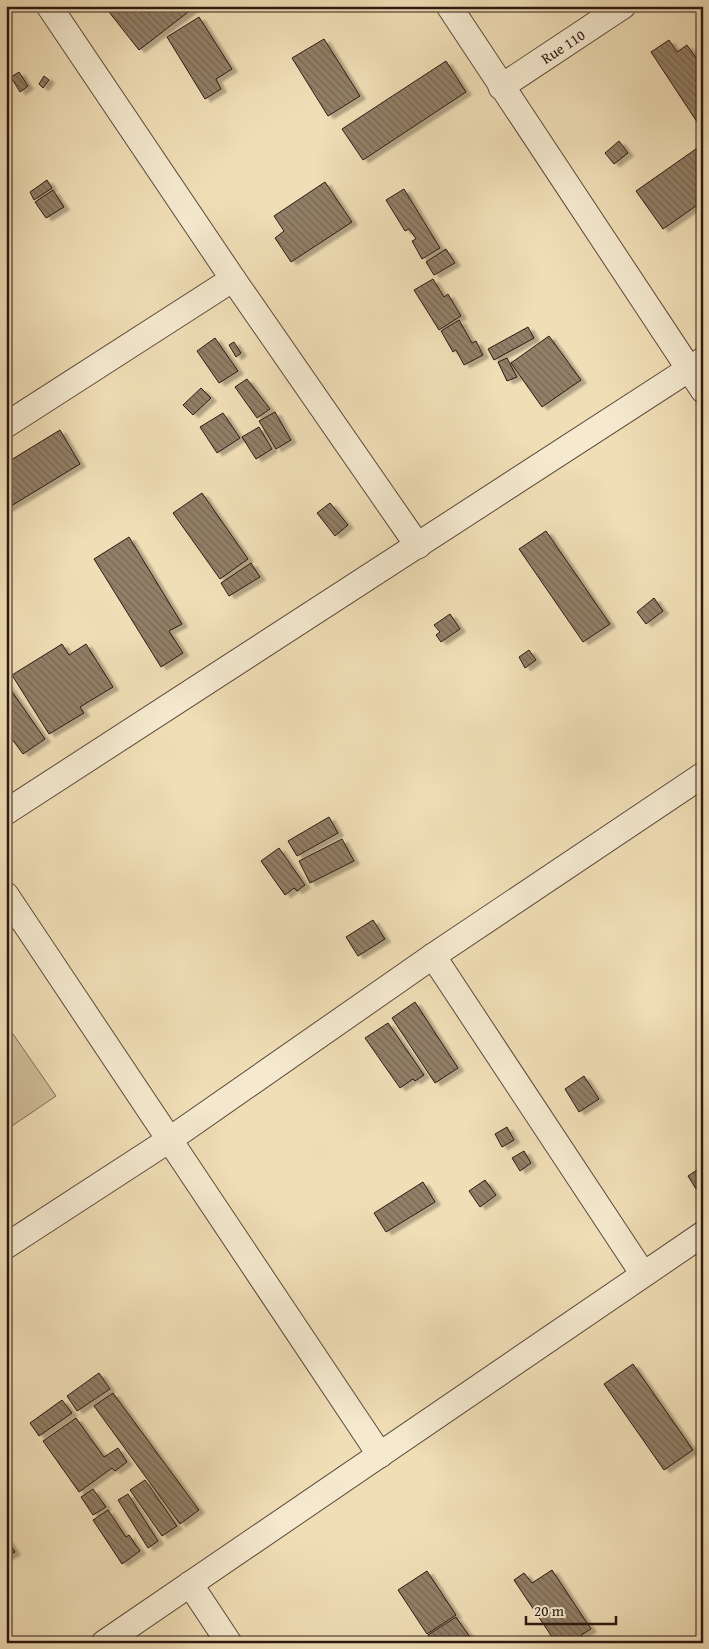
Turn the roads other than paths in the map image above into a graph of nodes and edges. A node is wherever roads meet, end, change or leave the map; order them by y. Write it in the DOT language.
graph roads {
  1 [pos="49,6"];
  2 [pos="449,6"];
  3 [pos="623,6"];
  4 [pos="502,87"];
  5 [pos="233,279"];
  6 [pos="696,364"];
  7 [pos="703,390"];
  8 [pos="6,425"];
  9 [pos="418,546"];
  10 [pos="703,775"];
  11 [pos="6,812"];
  12 [pos="6,895"];
  13 [pos="433,956"];
  14 [pos="169,1140"];
  15 [pos="703,1234"];
  16 [pos="6,1246"];
  17 [pos="643,1274"];
  18 [pos="380,1455"];
  19 [pos="190,1584"];
  20 [pos="104,1643"];
  21 [pos="229,1643"];
  1 -- 5 [label="street"];
  2 -- 4 [label="street"];
  3 -- 4 [label="street, Rue 110"];
  4 -- 6 [label="street"];
  5 -- 8 [label="street"];
  5 -- 9 [label="street"];
  6 -- 7 [label="street"];
  6 -- 9 [label="street"];
  9 -- 11 [label="street"];
  10 -- 13 [label="street"];
  12 -- 14 [label="street"];
  13 -- 14 [label="street"];
  13 -- 17 [label="street"];
  14 -- 16 [label="street"];
  14 -- 18 [label="street"];
  15 -- 17 [label="street"];
  17 -- 18 [label="street"];
  18 -- 19 [label="street"];
  19 -- 20 [label="street"];
  19 -- 21 [label="street"];
}
